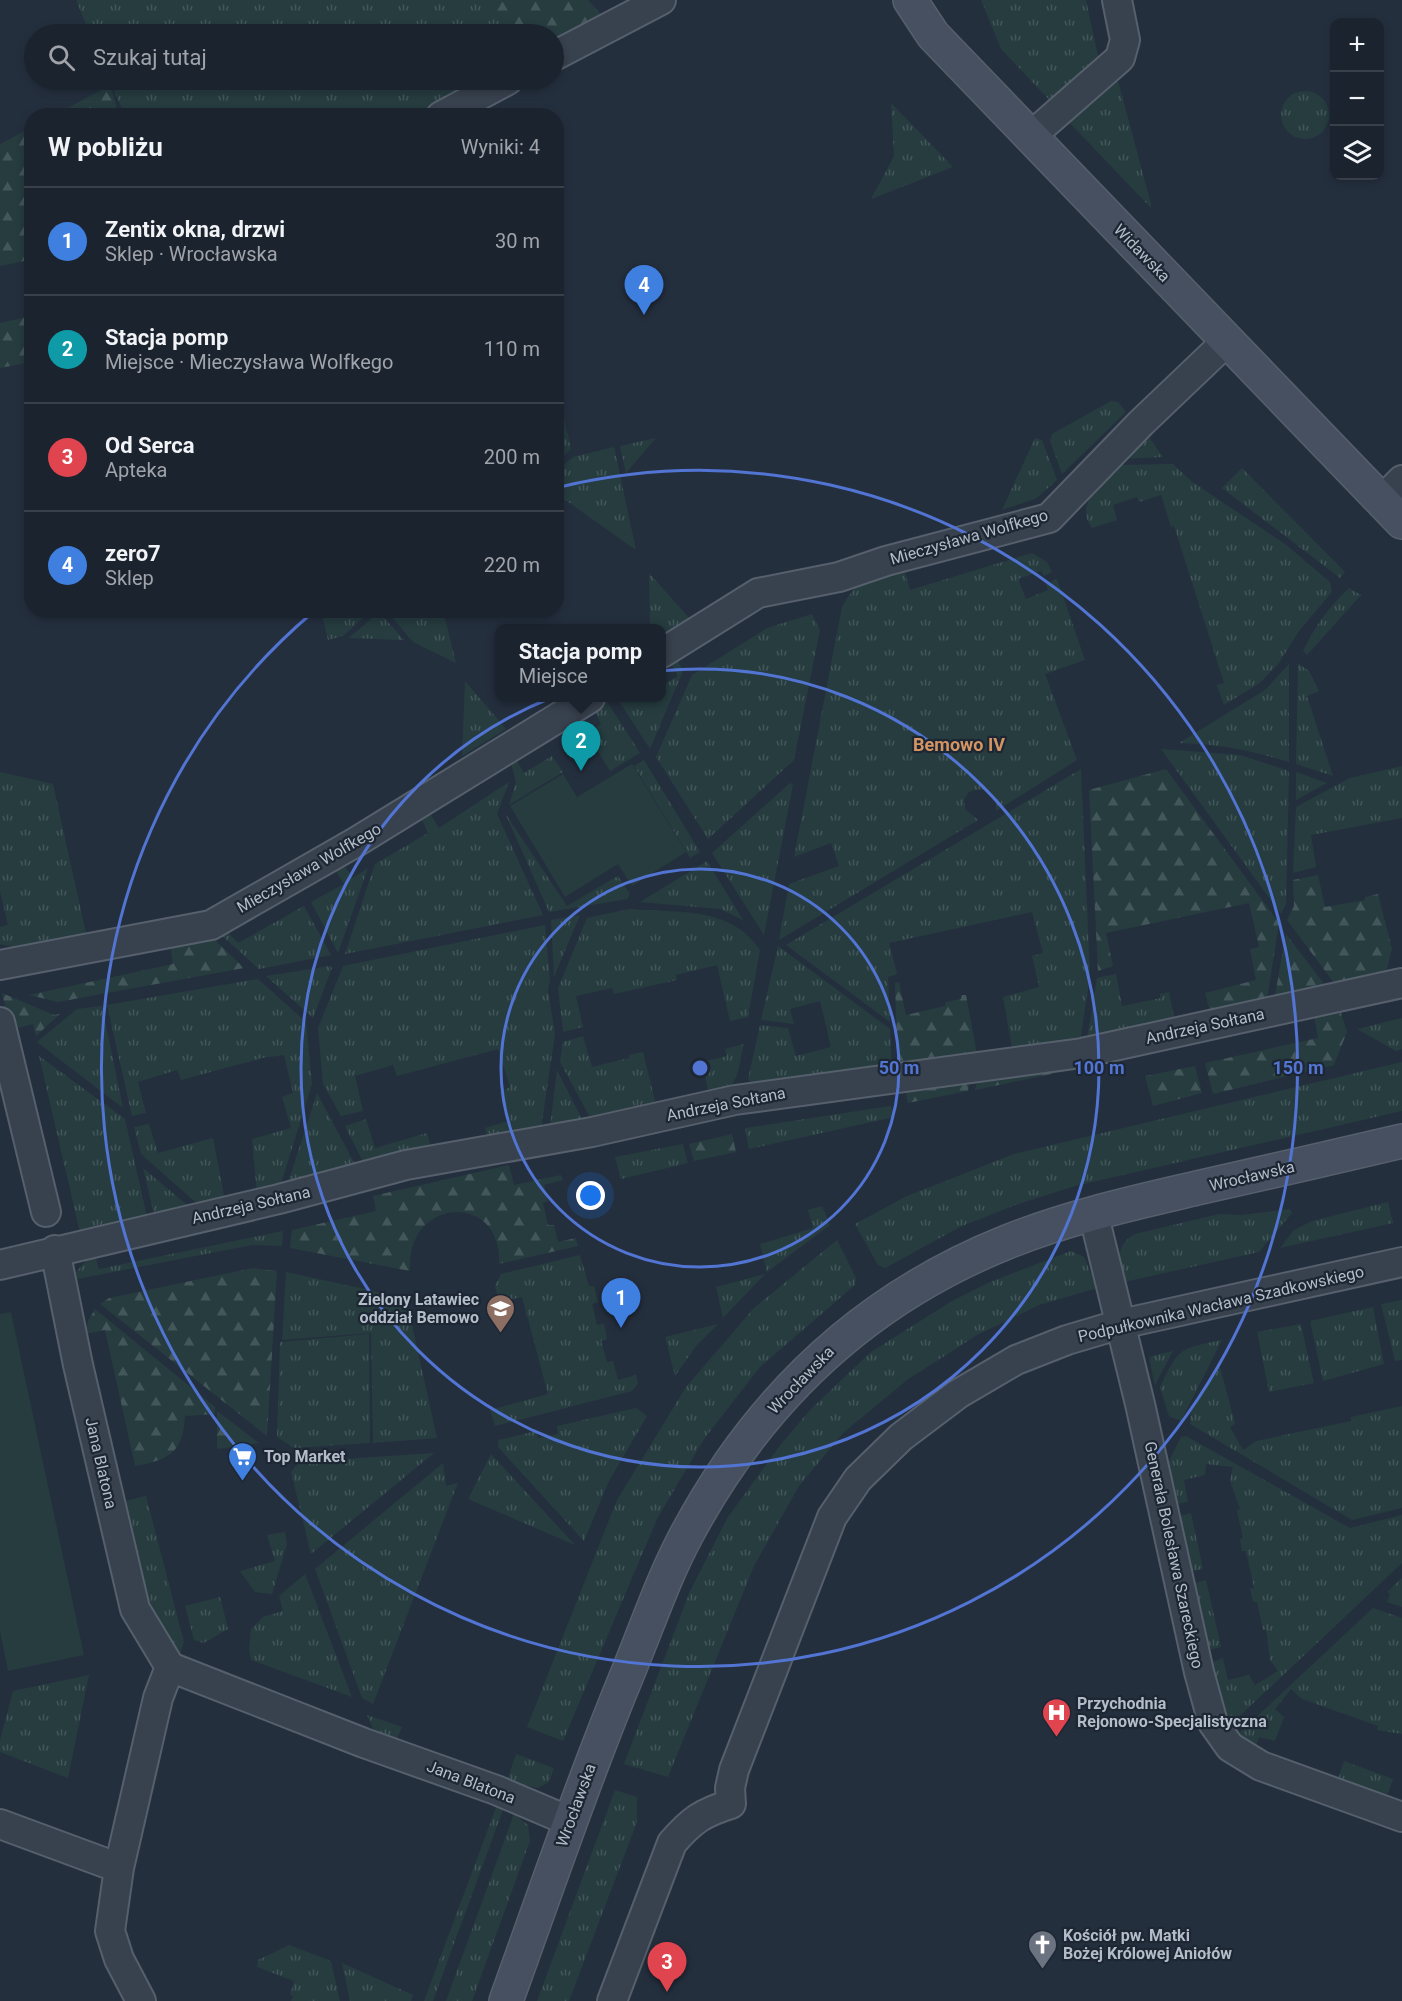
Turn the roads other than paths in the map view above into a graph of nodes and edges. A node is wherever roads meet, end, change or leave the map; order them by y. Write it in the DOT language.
graph roads {
  1 [pos="661,0"];
  2 [pos="910,0"];
  3 [pos="1117,0"];
  4 [pos="564,51"];
  5 [pos="489,90"];
  6 [pos="456,108"];
  7 [pos="1031,136"];
  8 [pos="1227,341"];
  9 [pos="1395,501"];
  10 [pos="666,650"];
  11 [pos="584,702"];
  12 [pos="0,965"];
  13 [pos="1402,983"];
  14 [pos="0,1022"];
  15 [pos="1402,1141"];
  16 [pos="46,1212"];
  17 [pos="1093,1212"];
  18 [pos="55,1250"];
  19 [pos="1402,1262"];
  20 [pos="0,1265"];
  21 [pos="1121,1324"];
  22 [pos="170,1667"];
  23 [pos="1402,1817"];
  24 [pos="569,1821"];
  25 [pos="0,1824"];
  26 [pos="119,1869"];
  27 [pos="141,2001"];
  28 [pos="506,2001"];
  29 [pos="612,2001"];
  1 -- 4 [label="street"];
  2 -- 7 [label="street, Widawska"];
  3 -- 7 [label="street"];
  5 -- 6 [label="street"];
  7 -- 8 [label="street, Widawska"];
  8 -- 9 [label="street, Widawska"];
  8 -- 10 [label="street, Mieczysława Wolfkego"];
  11 -- 12 [label="street, Mieczysława Wolfkego"];
  13 -- 18 [label="street, Andrzeja Sołtana"];
  14 -- 16 [label="street"];
  15 -- 17 [label="street, Wrocławska"];
  17 -- 21 [label="street, Generała Bolesława Szareckiego"];
  17 -- 24 [label="street, Wrocławska"];
  18 -- 20 [label="street"];
  18 -- 22 [label="street, Jana Blatona"];
  19 -- 21 [label="street, Podpułkownika Wacława Szadkowskiego"];
  21 -- 23 [label="street, Generała Bolesława Szareckiego"];
  21 -- 29 [label="street, Podpułkownika Wacława Szadkowskiego"];
  22 -- 24 [label="street, Jana Blatona"];
  22 -- 26 [label="street"];
  24 -- 28 [label="street, Wrocławska"];
  25 -- 26 [label="street"];
  26 -- 27 [label="street"];
}
